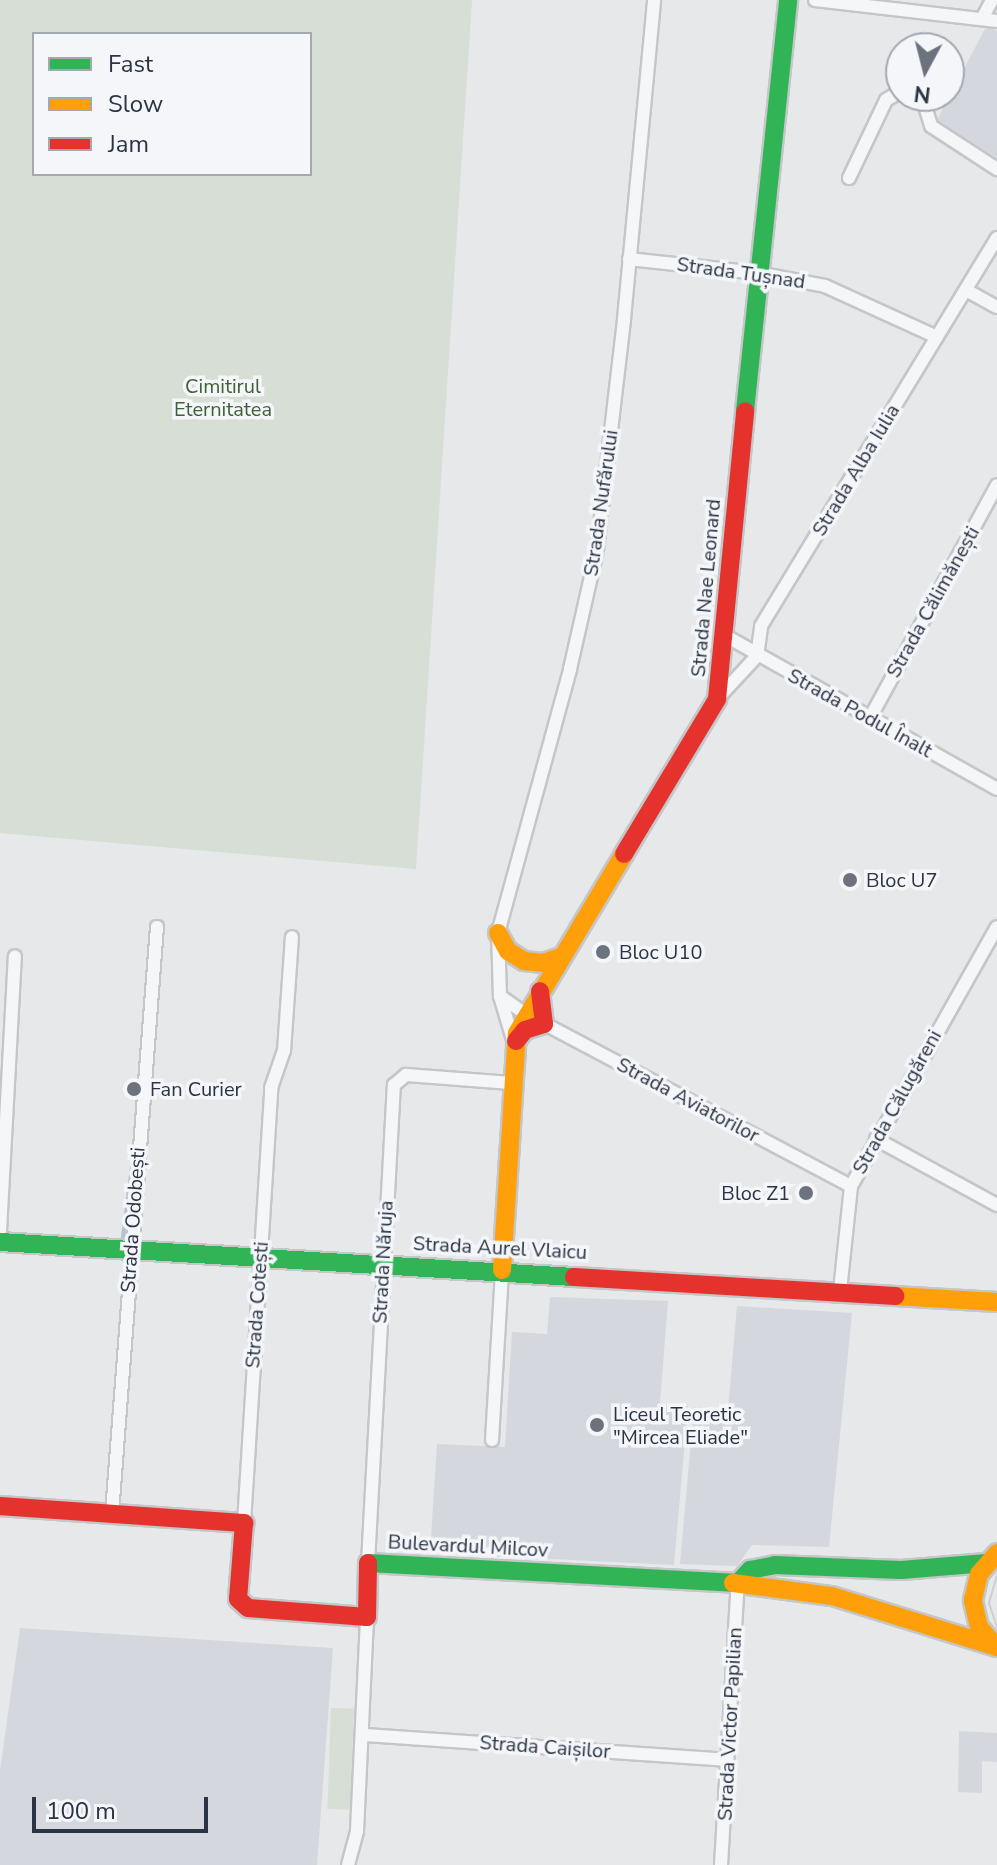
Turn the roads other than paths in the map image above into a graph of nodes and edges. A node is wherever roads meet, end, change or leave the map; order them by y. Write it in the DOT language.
graph roads {
  1 [pos="654,0"];
  2 [pos="788,0"];
  3 [pos="815,0"];
  4 [pos="992,0"];
  5 [pos="983,17"];
  6 [pos="997,21"];
  7 [pos="885,102"];
  8 [pos="927,112"];
  9 [pos="997,169"];
  10 [pos="849,178"];
  11 [pos="997,238"];
  12 [pos="629,259"];
  13 [pos="757,273"];
  14 [pos="966,290"];
  15 [pos="997,307"];
  16 [pos="937,337"];
  17 [pos="997,485"];
  18 [pos="724,635"];
  19 [pos="757,656"];
  20 [pos="717,699"];
  21 [pos="870,718"];
  22 [pos="997,789"];
  23 [pos="157,927"];
  24 [pos="997,927"];
  25 [pos="498,933"];
  26 [pos="292,937"];
  27 [pos="15,956"];
  28 [pos="560,957"];
  29 [pos="540,991"];
  30 [pos="500,996"];
  31 [pos="526,1014"];
  32 [pos="544,1024"];
  33 [pos="514,1043"];
  34 [pos="512,1083"];
  35 [pos="876,1139"];
  36 [pos="851,1186"];
  37 [pos="997,1205"];
  38 [pos="0,1231"];
  39 [pos="0,1242"];
  40 [pos="130,1249"];
  41 [pos="260,1257"];
  42 [pos="382,1263"];
  43 [pos="502,1270"];
  44 [pos="840,1291"];
  45 [pos="997,1302"];
  46 [pos="492,1440"];
  47 [pos="0,1506"];
  48 [pos="112,1513"];
  49 [pos="244,1523"];
  50 [pos="992,1558"];
  51 [pos="368,1563"];
  52 [pos="738,1583"];
  53 [pos="367,1617"];
  54 [pos="997,1648"];
  55 [pos="364,1735"];
  56 [pos="727,1760"];
  57 [pos="348,1865"];
  58 [pos="721,1865"];
  1 -- 12 [label="street, Strada Nufărului"];
  2 -- 13 [label="street, Strada Nae Leonard"];
  3 -- 5 [label="street"];
  4 -- 5 [label="street"];
  5 -- 6 [label="street"];
  7 -- 10 [label="street"];
  8 -- 9 [label="street"];
  11 -- 14 [label="street, Strada Alba Iulia"];
  12 -- 13 [label="street, Strada Tușnad"];
  12 -- 25 [label="street, Strada Nufărului"];
  13 -- 16 [label="street, Strada Tușnad"];
  13 -- 18 [label="street, Strada Nae Leonard"];
  14 -- 15 [label="street"];
  14 -- 16 [label="street, Strada Alba Iulia"];
  16 -- 19 [label="street, Strada Alba Iulia"];
  17 -- 21 [label="street, Strada Călimănești"];
  18 -- 19 [label="street, Strada Podul Înalt"];
  18 -- 20 [label="street, Strada Nae Leonard"];
  19 -- 20 [label="street, Strada Alba Iulia"];
  19 -- 21 [label="street, Strada Podul Înalt"];
  20 -- 28 [label="street, Strada Nae Leonard"];
  21 -- 22 [label="street, Strada Podul Înalt"];
  23 -- 40 [label="street, Strada Odobești"];
  24 -- 35 [label="street, Strada Călugăreni"];
  25 -- 28 [label="street"];
  25 -- 30 [label="street, Strada Nufărului"];
  26 -- 41 [label="street, Strada Cotești"];
  27 -- 38 [label="street"];
  28 -- 29 [label="street, Strada Nae Leonard"];
  29 -- 31 [label="street, Strada Nae Leonard"];
  29 -- 32 [label="street"];
  30 -- 31 [label="street"];
  30 -- 33 [label="street, Strada Nufărului"];
  31 -- 32 [label="street, Strada Aviatorilor"];
  31 -- 33 [label="street, Strada Nae Leonard"];
  32 -- 33 [label="street"];
  32 -- 36 [label="street, Strada Aviatorilor"];
  33 -- 34 [label="street, Strada Nae Leonard"];
  34 -- 42 [label="street, Strada Năruja"];
  34 -- 43 [label="street, Strada Nae Leonard"];
  35 -- 36 [label="street, Strada Călugăreni"];
  35 -- 37 [label="street"];
  36 -- 44 [label="street, Strada Călugăreni"];
  39 -- 40 [label="street, Strada Aurel Vlaicu"];
  40 -- 41 [label="street, Strada Aurel Vlaicu"];
  40 -- 48 [label="street, Strada Odobești"];
  41 -- 42 [label="street, Strada Aurel Vlaicu"];
  41 -- 49 [label="street, Strada Cotești"];
  42 -- 43 [label="street, Strada Aurel Vlaicu"];
  42 -- 51 [label="street, Strada Năruja"];
  43 -- 44 [label="street, Strada Aurel Vlaicu"];
  43 -- 46 [label="street"];
  44 -- 45 [label="street, Strada Aurel Vlaicu"];
  47 -- 48 [label="street"];
  48 -- 49 [label="street"];
  49 -- 53 [label="street"];
  50 -- 52 [label="street"];
  50 -- 54 [label="street"];
  51 -- 52 [label="street, Bulevardul Milcov"];
  51 -- 53 [label="street, Bulevardul Milcov"];
  52 -- 54 [label="street, Bulevardul Milcov"];
  52 -- 56 [label="street, Strada Victor Papilian"];
  53 -- 55 [label="street"];
  55 -- 56 [label="street, Strada Caișilor"];
  55 -- 57 [label="street"];
  56 -- 58 [label="street, Strada Victor Papilian"];
}
